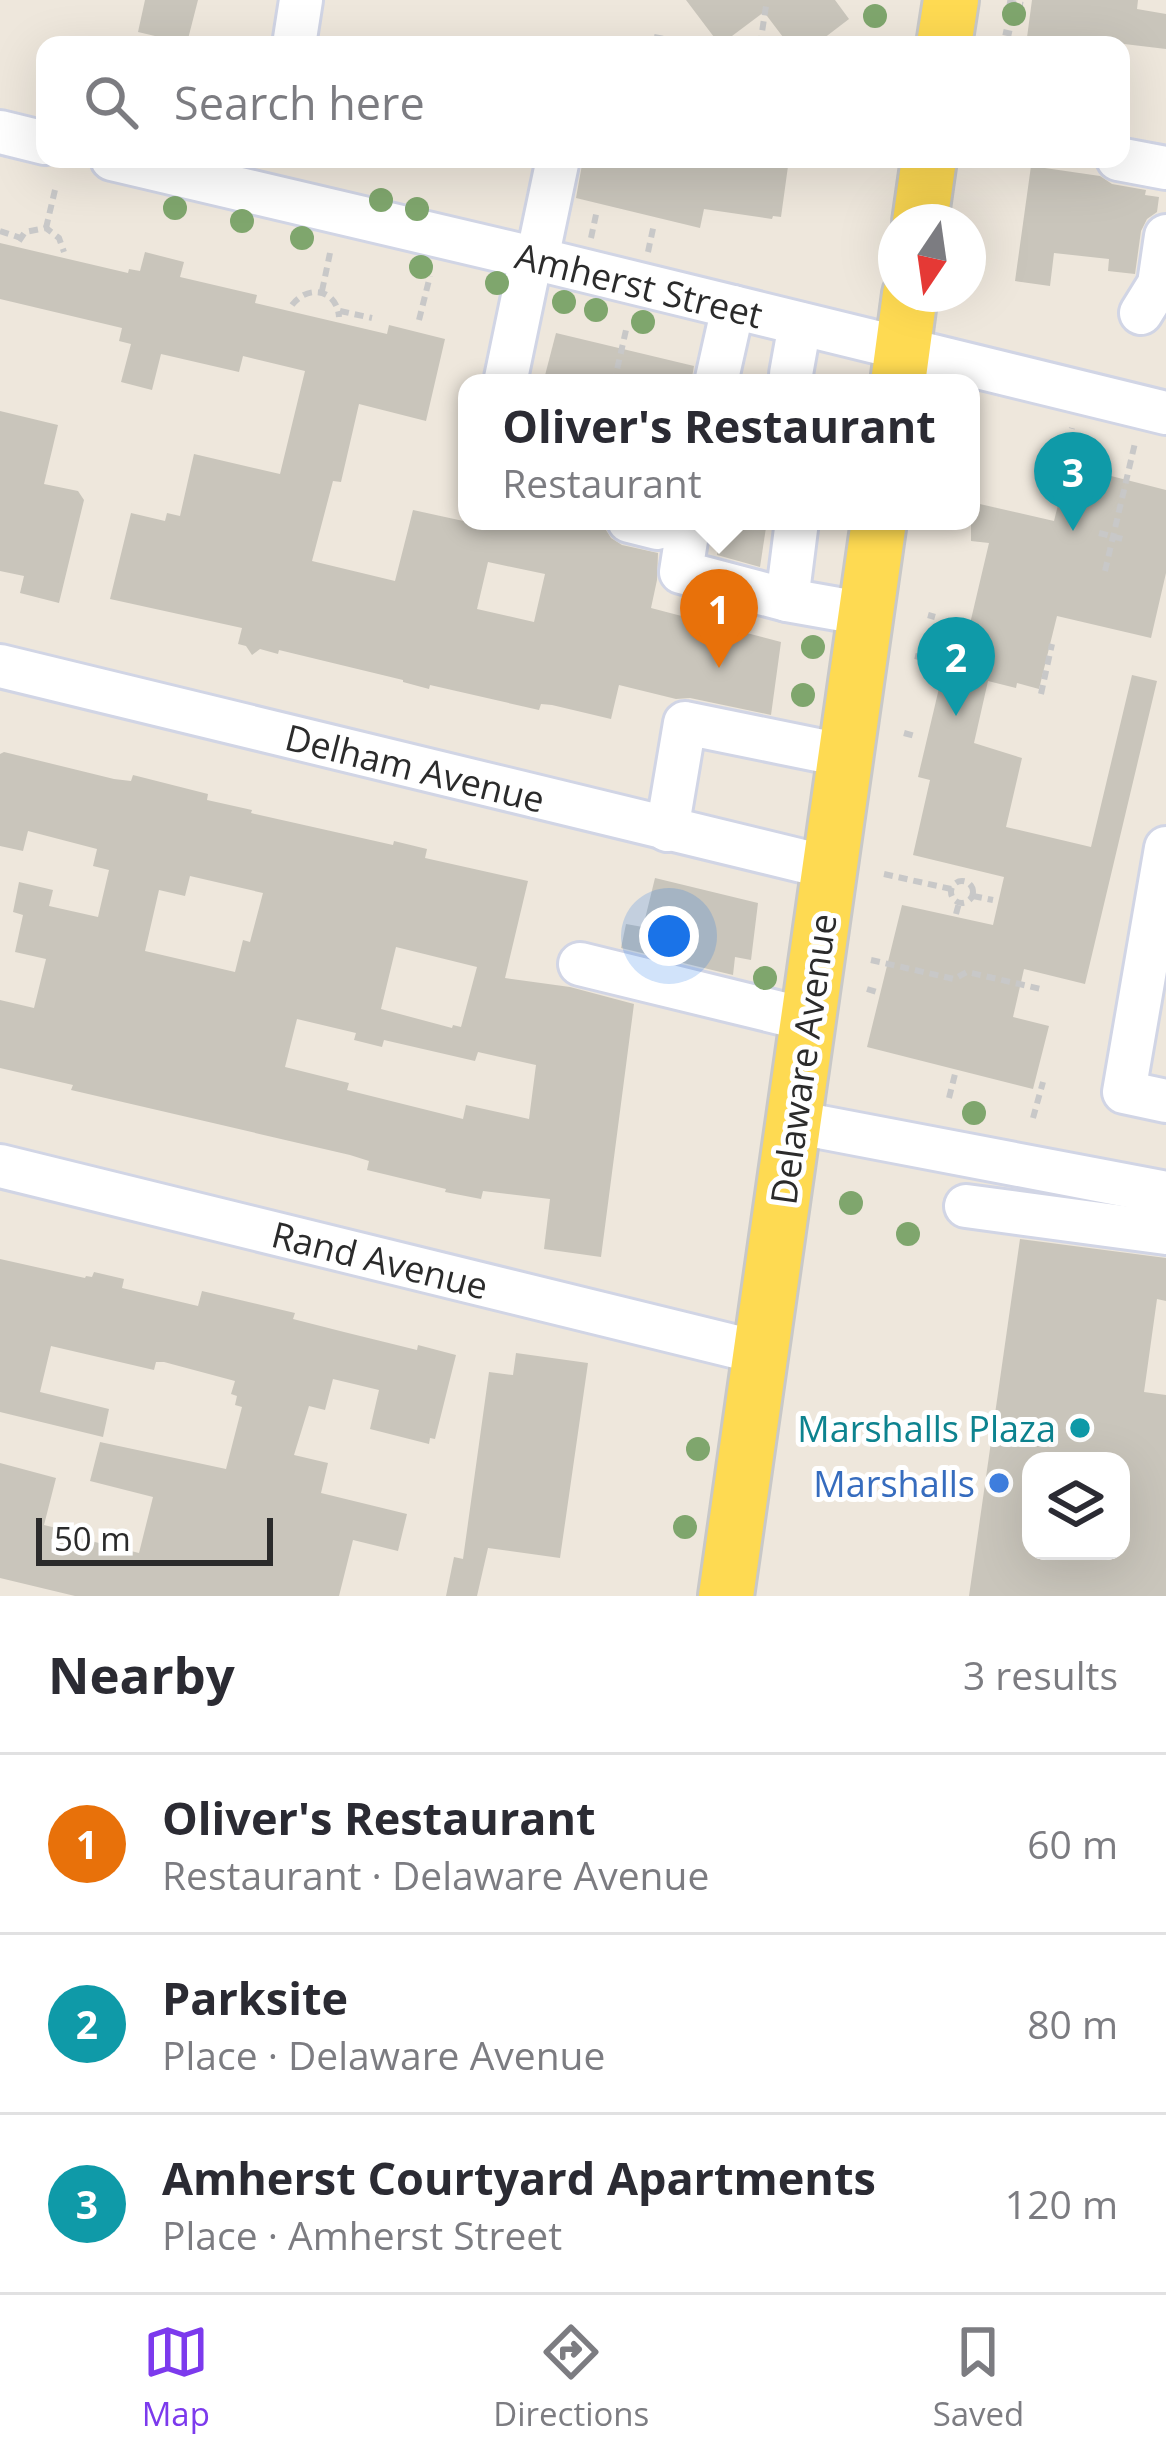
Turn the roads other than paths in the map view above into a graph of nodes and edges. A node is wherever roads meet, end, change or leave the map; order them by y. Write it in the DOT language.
graph roads {
  1 [pos="301,0"];
  2 [pos="951,0"];
  3 [pos="295,36"];
  4 [pos="945,36"];
  5 [pos="0,132"];
  6 [pos="36,141"];
  7 [pos="1130,161"];
  8 [pos="189,168"];
  9 [pos="556,168"];
  10 [pos="928,168"];
  11 [pos="1166,168"];
  12 [pos="274,178"];
  13 [pos="923,204"];
  14 [pos="1166,236"];
  15 [pos="534,258"];
  16 [pos="733,308"];
  17 [pos="908,312"];
  18 [pos="1141,313"];
  19 [pos="800,324"];
  20 [pos="900,366"];
  21 [pos="508,374"];
  22 [pos="718,374"];
  23 [pos="791,374"];
  24 [pos="945,374"];
  25 [pos="980,380"];
  26 [pos="1166,413"];
  27 [pos="661,530"];
  28 [pos="796,530"];
  29 [pos="878,530"];
  30 [pos="787,600"];
  31 [pos="866,614"];
  32 [pos="0,666"];
  33 [pos="847,756"];
  34 [pos="667,830"];
  35 [pos="1166,848"];
  36 [pos="831,868"];
  37 [pos="580,964"];
  38 [pos="809,1020"];
  39 [pos="1166,1101"];
  40 [pos="794,1123"];
  41 [pos="0,1166"];
  42 [pos="1166,1193"];
  43 [pos="966,1206"];
  44 [pos="1166,1233"];
  45 [pos="761,1353"];
  46 [pos="726,1596"];
  1 -- 3 [label="street"];
  2 -- 4 [label="main road"];
  5 -- 6 [label="street"];
  7 -- 11 [label="street"];
  8 -- 12 [label="street, Amherst Street"];
  9 -- 15 [label="street"];
  10 -- 13 [label="main road"];
  12 -- 15 [label="street, Amherst Street"];
  14 -- 18 [label="street"];
  15 -- 16 [label="street, Amherst Street"];
  15 -- 21 [label="street"];
  16 -- 19 [label="street, Amherst Street"];
  16 -- 22 [label="street"];
  17 -- 20 [label="main road"];
  19 -- 20 [label="street, Amherst Street"];
  19 -- 23 [label="street"];
  20 -- 24 [label="street, Amherst Street"];
  25 -- 26 [label="street, Amherst Street"];
  27 -- 30 [label="street"];
  28 -- 30 [label="street"];
  29 -- 31 [label="main road, Delaware Avenue"];
  30 -- 31 [label="street"];
  31 -- 33 [label="main road, Delaware Avenue"];
  32 -- 34 [label="street, Delham Avenue"];
  33 -- 34 [label="street"];
  33 -- 36 [label="main road, Delaware Avenue"];
  34 -- 36 [label="street, Delham Avenue"];
  35 -- 39 [label="street"];
  36 -- 38 [label="main road, Delaware Avenue"];
  37 -- 38 [label="street"];
  38 -- 40 [label="main road, Delaware Avenue"];
  40 -- 42 [label="street"];
  40 -- 45 [label="main road, Delaware Avenue"];
  41 -- 45 [label="street, Rand Avenue"];
  43 -- 44 [label="street"];
  45 -- 46 [label="main road, Delaware Avenue"];
}
